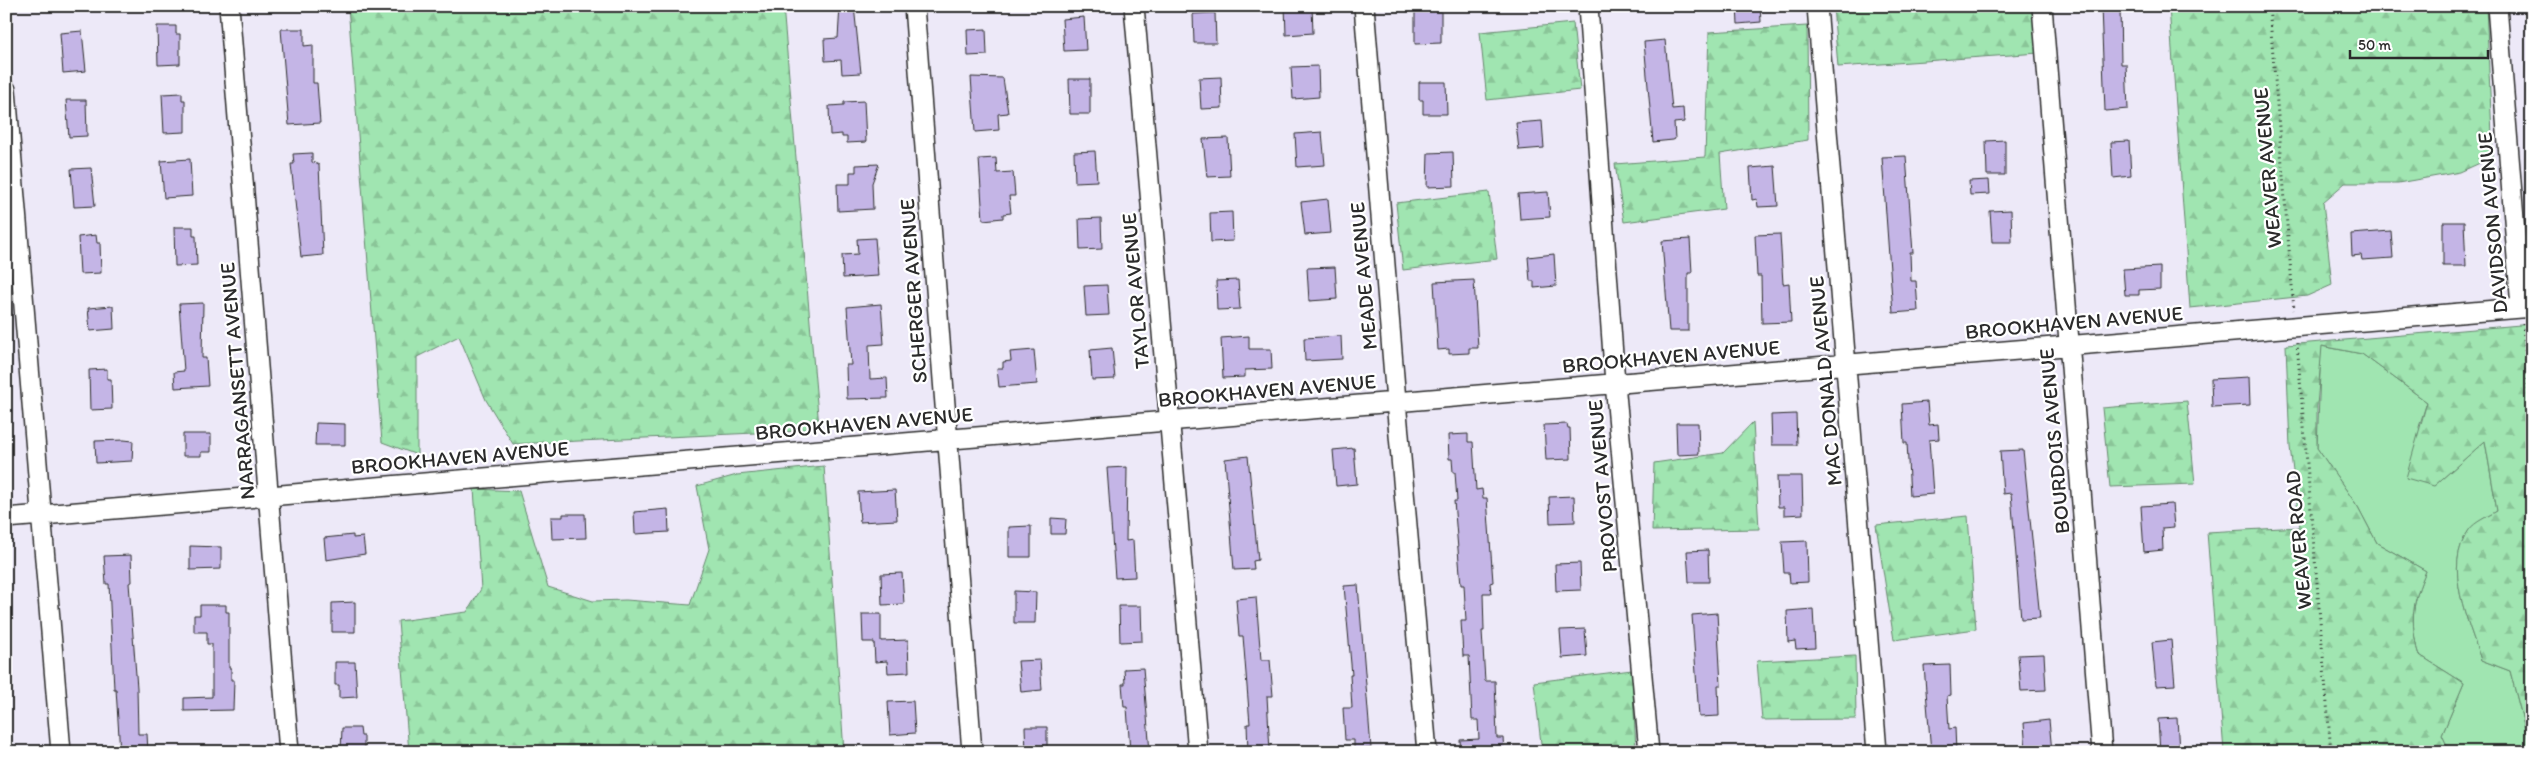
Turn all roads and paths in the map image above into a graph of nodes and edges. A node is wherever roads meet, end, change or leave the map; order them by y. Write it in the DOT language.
graph roads {
  1 [pos="229,6"];
  2 [pos="914,6"];
  3 [pos="1134,6"];
  4 [pos="1364,6"];
  5 [pos="1588,6"];
  6 [pos="1817,6"];
  7 [pos="2042,6"];
  8 [pos="2270,6"];
  9 [pos="2497,6"];
  10 [pos="6,90"];
  11 [pos="2526,307"];
  12 [pos="2295,326"];
  13 [pos="2068,345"];
  14 [pos="1847,364"];
  15 [pos="1615,383"];
  16 [pos="1396,402"];
  17 [pos="1169,420"];
  18 [pos="2532,435"];
  19 [pos="947,439"];
  20 [pos="269,496"];
  21 [pos="42,515"];
  22 [pos="6,518"];
  23 [pos="61,752"];
  24 [pos="289,752"];
  25 [pos="972,752"];
  26 [pos="1198,752"];
  27 [pos="1427,752"];
  28 [pos="1649,752"];
  29 [pos="1877,752"];
  30 [pos="2102,752"];
  31 [pos="2331,752"];
  1 -- 20 [label="street, NARRAGANSETT AVENUE"];
  2 -- 19 [label="street, SCHERGER AVENUE"];
  3 -- 17 [label="street, TAYLOR AVENUE"];
  4 -- 16 [label="street, MEADE AVENUE"];
  5 -- 15 [label="street, PROVOST AVENUE"];
  6 -- 14 [label="street, MAC DONALD AVENUE"];
  7 -- 13 [label="street, BOURDOIS AVENUE"];
  8 -- 12 [label="path, WEAVER AVENUE"];
  9 -- 11 [label="street, DAVIDSON AVENUE"];
  10 -- 21 [label="street"];
  11 -- 12 [label="street, BROOKHAVEN AVENUE"];
  11 -- 18 [label="path, DAVIDSON AVENUE"];
  12 -- 13 [label="street, BROOKHAVEN AVENUE"];
  12 -- 31 [label="path, WEAVER ROAD"];
  13 -- 14 [label="street, BROOKHAVEN AVENUE"];
  13 -- 30 [label="street, BOURDOIS AVENUE"];
  14 -- 15 [label="street, BROOKHAVEN AVENUE"];
  14 -- 29 [label="street, MAC DONALD AVENUE"];
  15 -- 16 [label="street, BROOKHAVEN AVENUE"];
  15 -- 28 [label="street, PROVOST AVENUE"];
  16 -- 17 [label="street, BROOKHAVEN AVENUE"];
  16 -- 27 [label="street, MEADE AVENUE"];
  17 -- 19 [label="street, BROOKHAVEN AVENUE"];
  17 -- 26 [label="street, TAYLOR AVENUE"];
  19 -- 20 [label="street, BROOKHAVEN AVENUE"];
  19 -- 25 [label="street, SCHERGER AVENUE"];
  20 -- 21 [label="street, BROOKHAVEN AVENUE"];
  20 -- 24 [label="street, NARRAGANSETT AVENUE"];
  21 -- 22 [label="street, BROOKHAVEN AVENUE"];
  21 -- 23 [label="street"];
}
